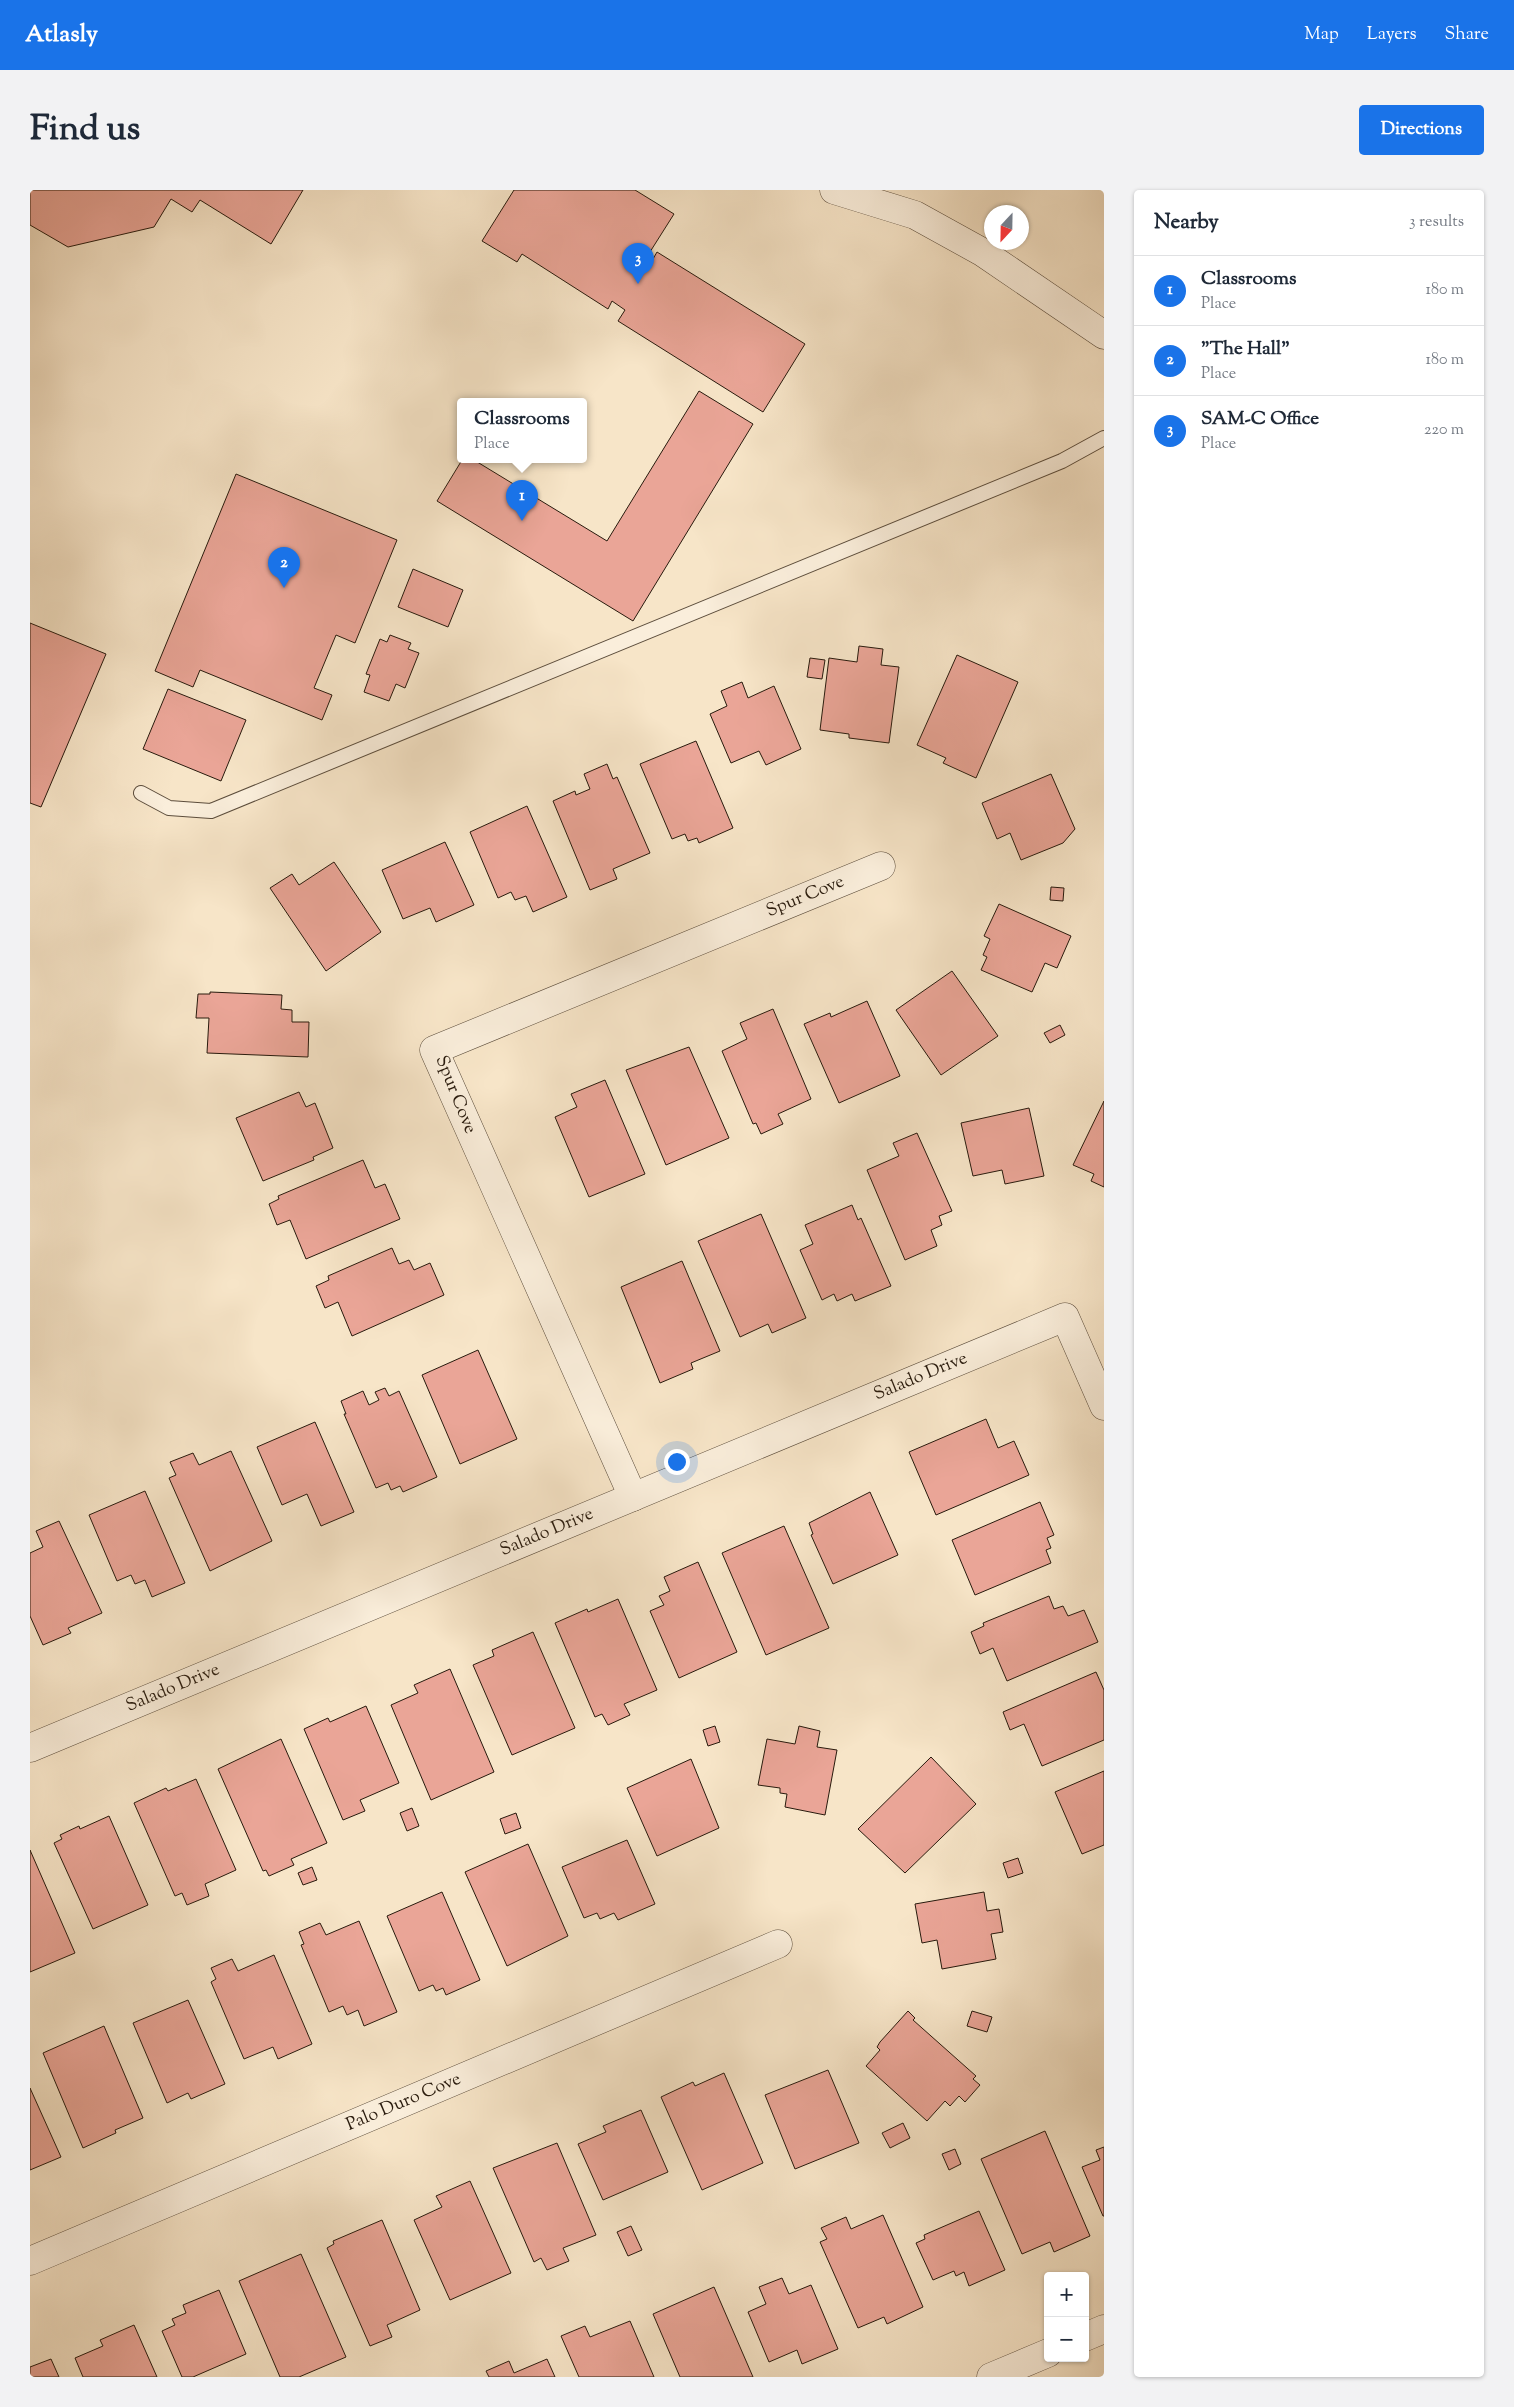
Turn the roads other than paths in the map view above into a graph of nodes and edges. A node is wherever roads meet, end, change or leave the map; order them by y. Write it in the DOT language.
graph roads {
  1 [pos="834,190"];
  2 [pos="1104,335"];
  3 [pos="1104,438"];
  4 [pos="141,793"];
  5 [pos="881,866"];
  6 [pos="1104,1406"];
  7 [pos="633,1497"];
  8 [pos="30,1748"];
  9 [pos="778,1944"];
  10 [pos="30,2261"];
  11 [pos="1104,2329"];
  12 [pos="1089,2335"];
  13 [pos="1044,2355"];
  14 [pos="991,2377"];
  1 -- 2 [label="street"];
  3 -- 4 [label="lane"];
  5 -- 7 [label="street, Spur Cove"];
  6 -- 7 [label="street, Salado Drive"];
  7 -- 8 [label="street, Salado Drive"];
  9 -- 10 [label="street, Palo Duro Cove"];
  11 -- 12 [label="street"];
  13 -- 14 [label="street"];
}
